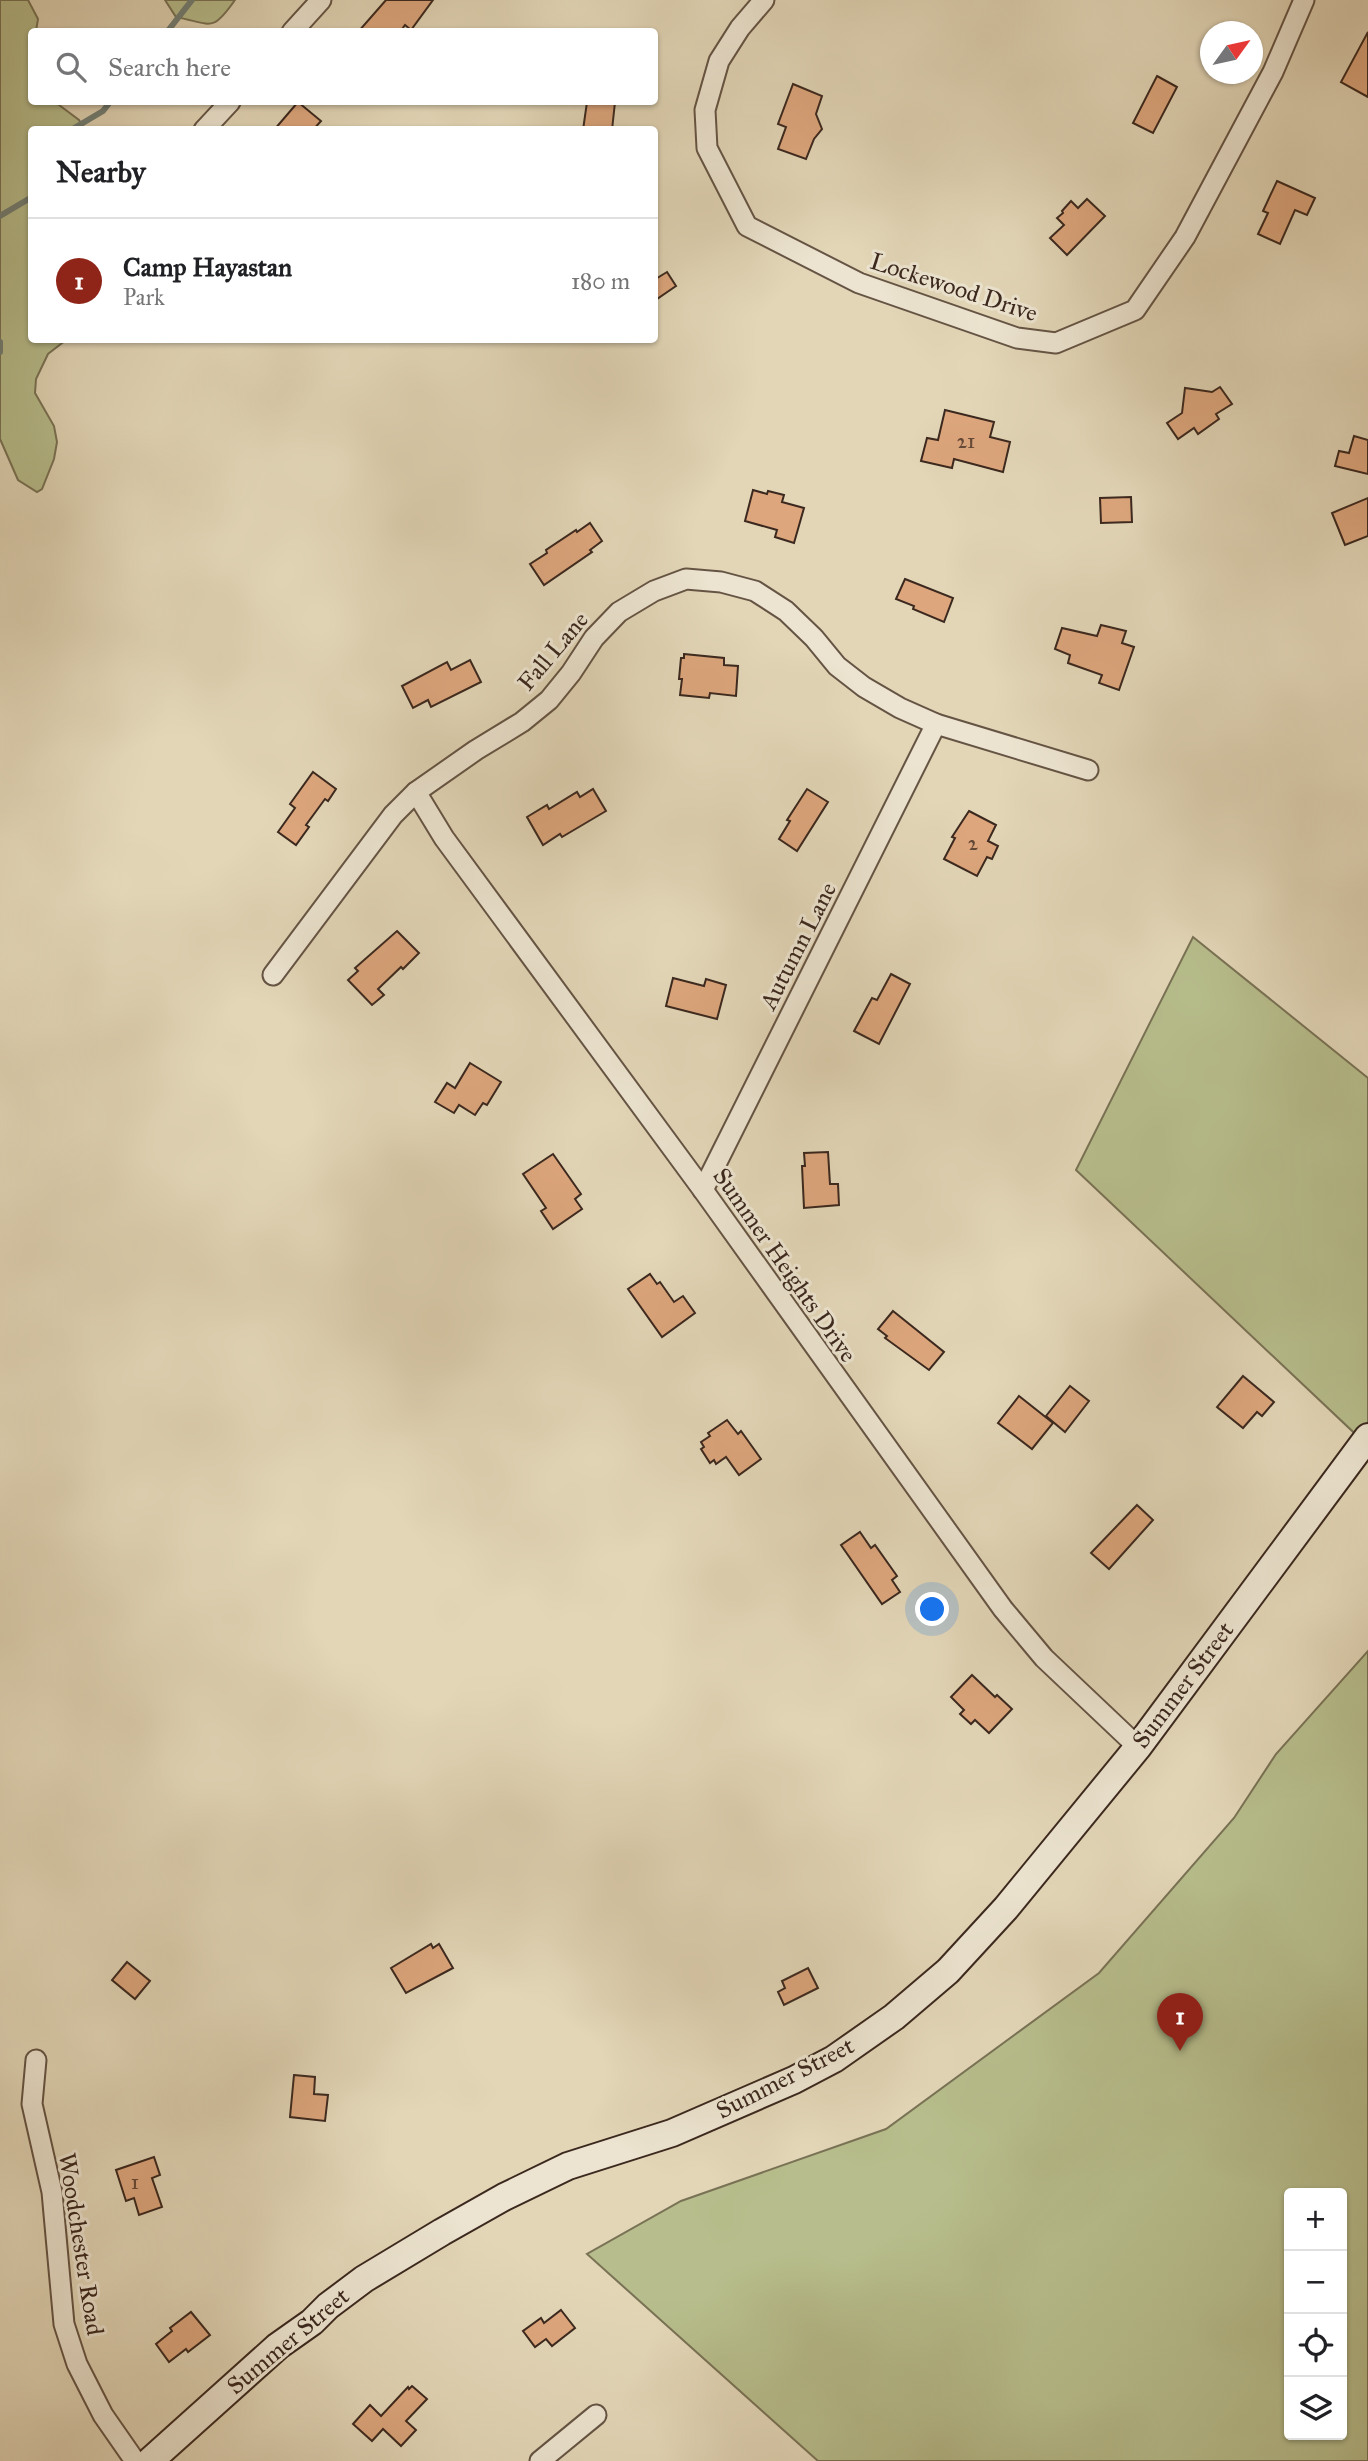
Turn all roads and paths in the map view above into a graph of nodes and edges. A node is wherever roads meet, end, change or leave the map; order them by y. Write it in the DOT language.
graph roads {
  1 [pos="321,0"];
  2 [pos="764,0"];
  3 [pos="1304,0"];
  4 [pos="296,28"];
  5 [pos="227,105"];
  6 [pos="208,126"];
  7 [pos="936,724"];
  8 [pos="1088,770"];
  9 [pos="415,792"];
  10 [pos="272,975"];
  11 [pos="703,1190"];
  12 [pos="1368,1437"];
  13 [pos="1138,1746"];
  14 [pos="36,2060"];
  15 [pos="596,2415"];
  16 [pos="135,2461"];
  17 [pos="150,2461"];
  18 [pos="540,2461"];
  1 -- 4 [label="street"];
  2 -- 3 [label="street, Lockewood Drive"];
  5 -- 6 [label="street"];
  7 -- 8 [label="street, Fall Lane"];
  7 -- 9 [label="street, Fall Lane"];
  7 -- 11 [label="street, Autumn Lane"];
  9 -- 10 [label="street, Fall Lane"];
  9 -- 11 [label="street, Summer Heights Drive"];
  11 -- 13 [label="street, Summer Heights Drive"];
  12 -- 13 [label="main road, Summer Street"];
  13 -- 17 [label="main road, Summer Street"];
  14 -- 16 [label="street, Woodchester Road"];
  15 -- 18 [label="street"];
}
